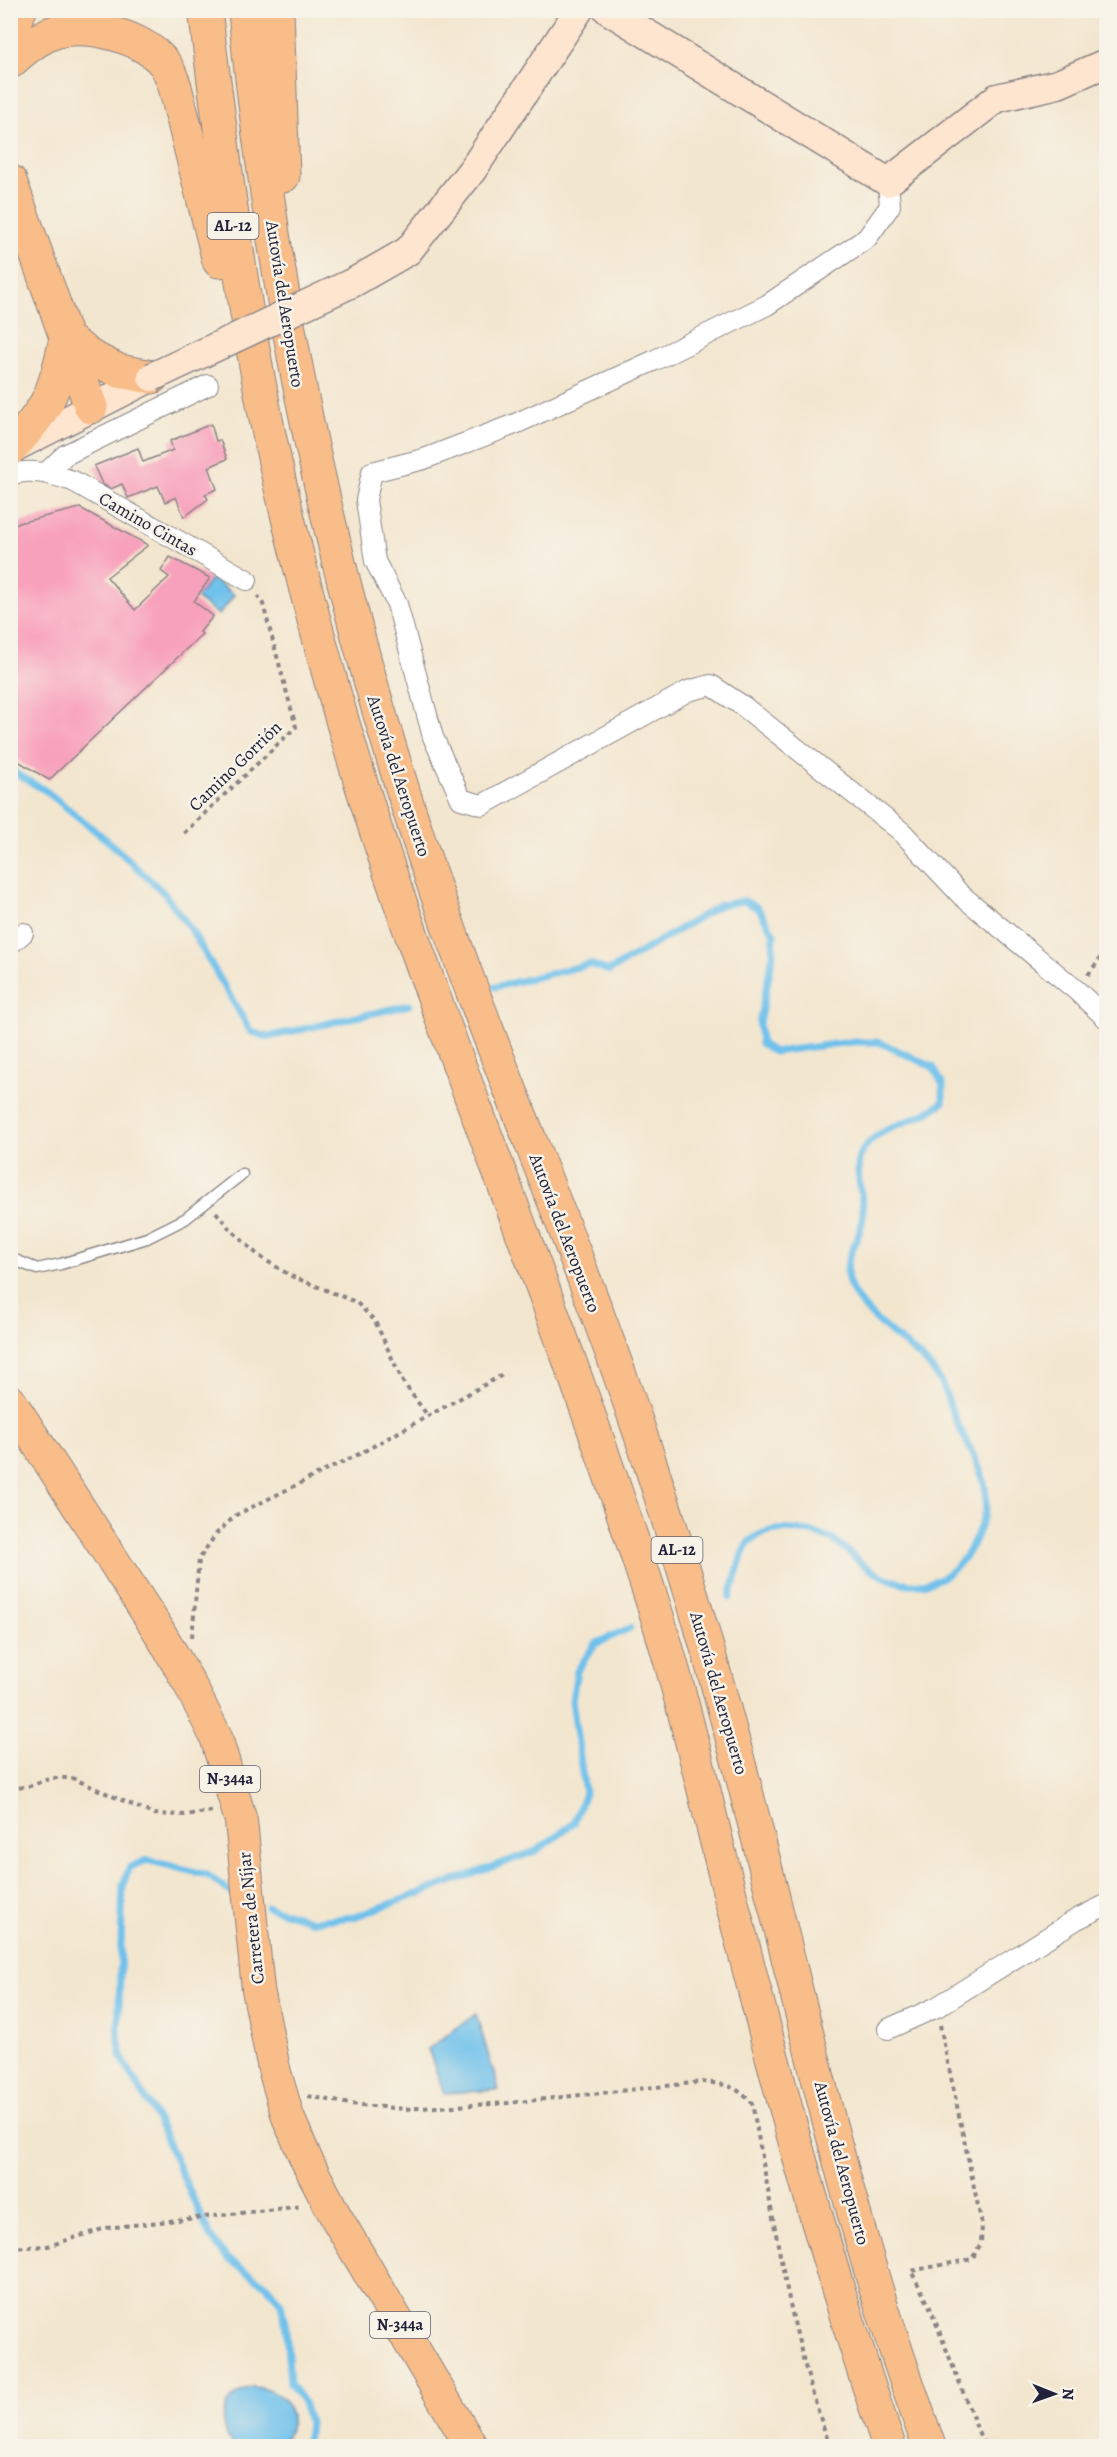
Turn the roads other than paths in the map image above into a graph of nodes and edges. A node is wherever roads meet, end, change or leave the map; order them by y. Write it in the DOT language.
graph roads {
  1 [pos="20,10"];
  2 [pos="205,10"];
  3 [pos="245,10"];
  4 [pos="277,10"];
  5 [pos="579,10"];
  6 [pos="608,10"];
  7 [pos="10,30"];
  8 [pos="10,63"];
  9 [pos="1107,63"];
  10 [pos="10,181"];
  11 [pos="888,182"];
  12 [pos="66,338"];
  13 [pos="294,369"];
  14 [pos="152,377"];
  15 [pos="207,385"];
  16 [pos="91,407"];
  17 [pos="270,440"];
  18 [pos="10,449"];
  19 [pos="46,473"];
  20 [pos="10,475"];
  21 [pos="247,580"];
  22 [pos="1107,1018"];
  23 [pos="242,1174"];
  24 [pos="10,1258"];
  25 [pos="10,1401"];
  26 [pos="1107,1905"];
  27 [pos="888,2029"];
  28 [pos="471,2446"];
  29 [pos="889,2446"];
  30 [pos="929,2446"];
  1 -- 7 [label="highway"];
  2 -- 17 [label="highway, Autovía del Aeropuerto / AL-12"];
  3 -- 13 [label="highway, Autovía del Aeropuerto / AL-12"];
  4 -- 13 [label="highway"];
  5 -- 14 [label="street, bridge"];
  6 -- 11 [label="street"];
  8 -- 17 [label="highway"];
  9 -- 11 [label="street"];
  10 -- 12 [label="highway"];
  11 -- 22 [label="street"];
  12 -- 14 [label="highway"];
  12 -- 16 [label="highway"];
  12 -- 18 [label="highway"];
  13 -- 30 [label="highway, Autovía del Aeropuerto / AL-12"];
  14 -- 16 [label="street"];
  15 -- 19 [label="street"];
  16 -- 18 [label="street"];
  17 -- 29 [label="highway, Autovía del Aeropuerto / AL-12"];
  19 -- 20 [label="street, Camino Cintas"];
  19 -- 21 [label="street, Camino Cintas"];
  23 -- 24 [label="lane"];
  25 -- 28 [label="main road, Carretera de Níjar / N-344a"];
  26 -- 27 [label="street"];
}
